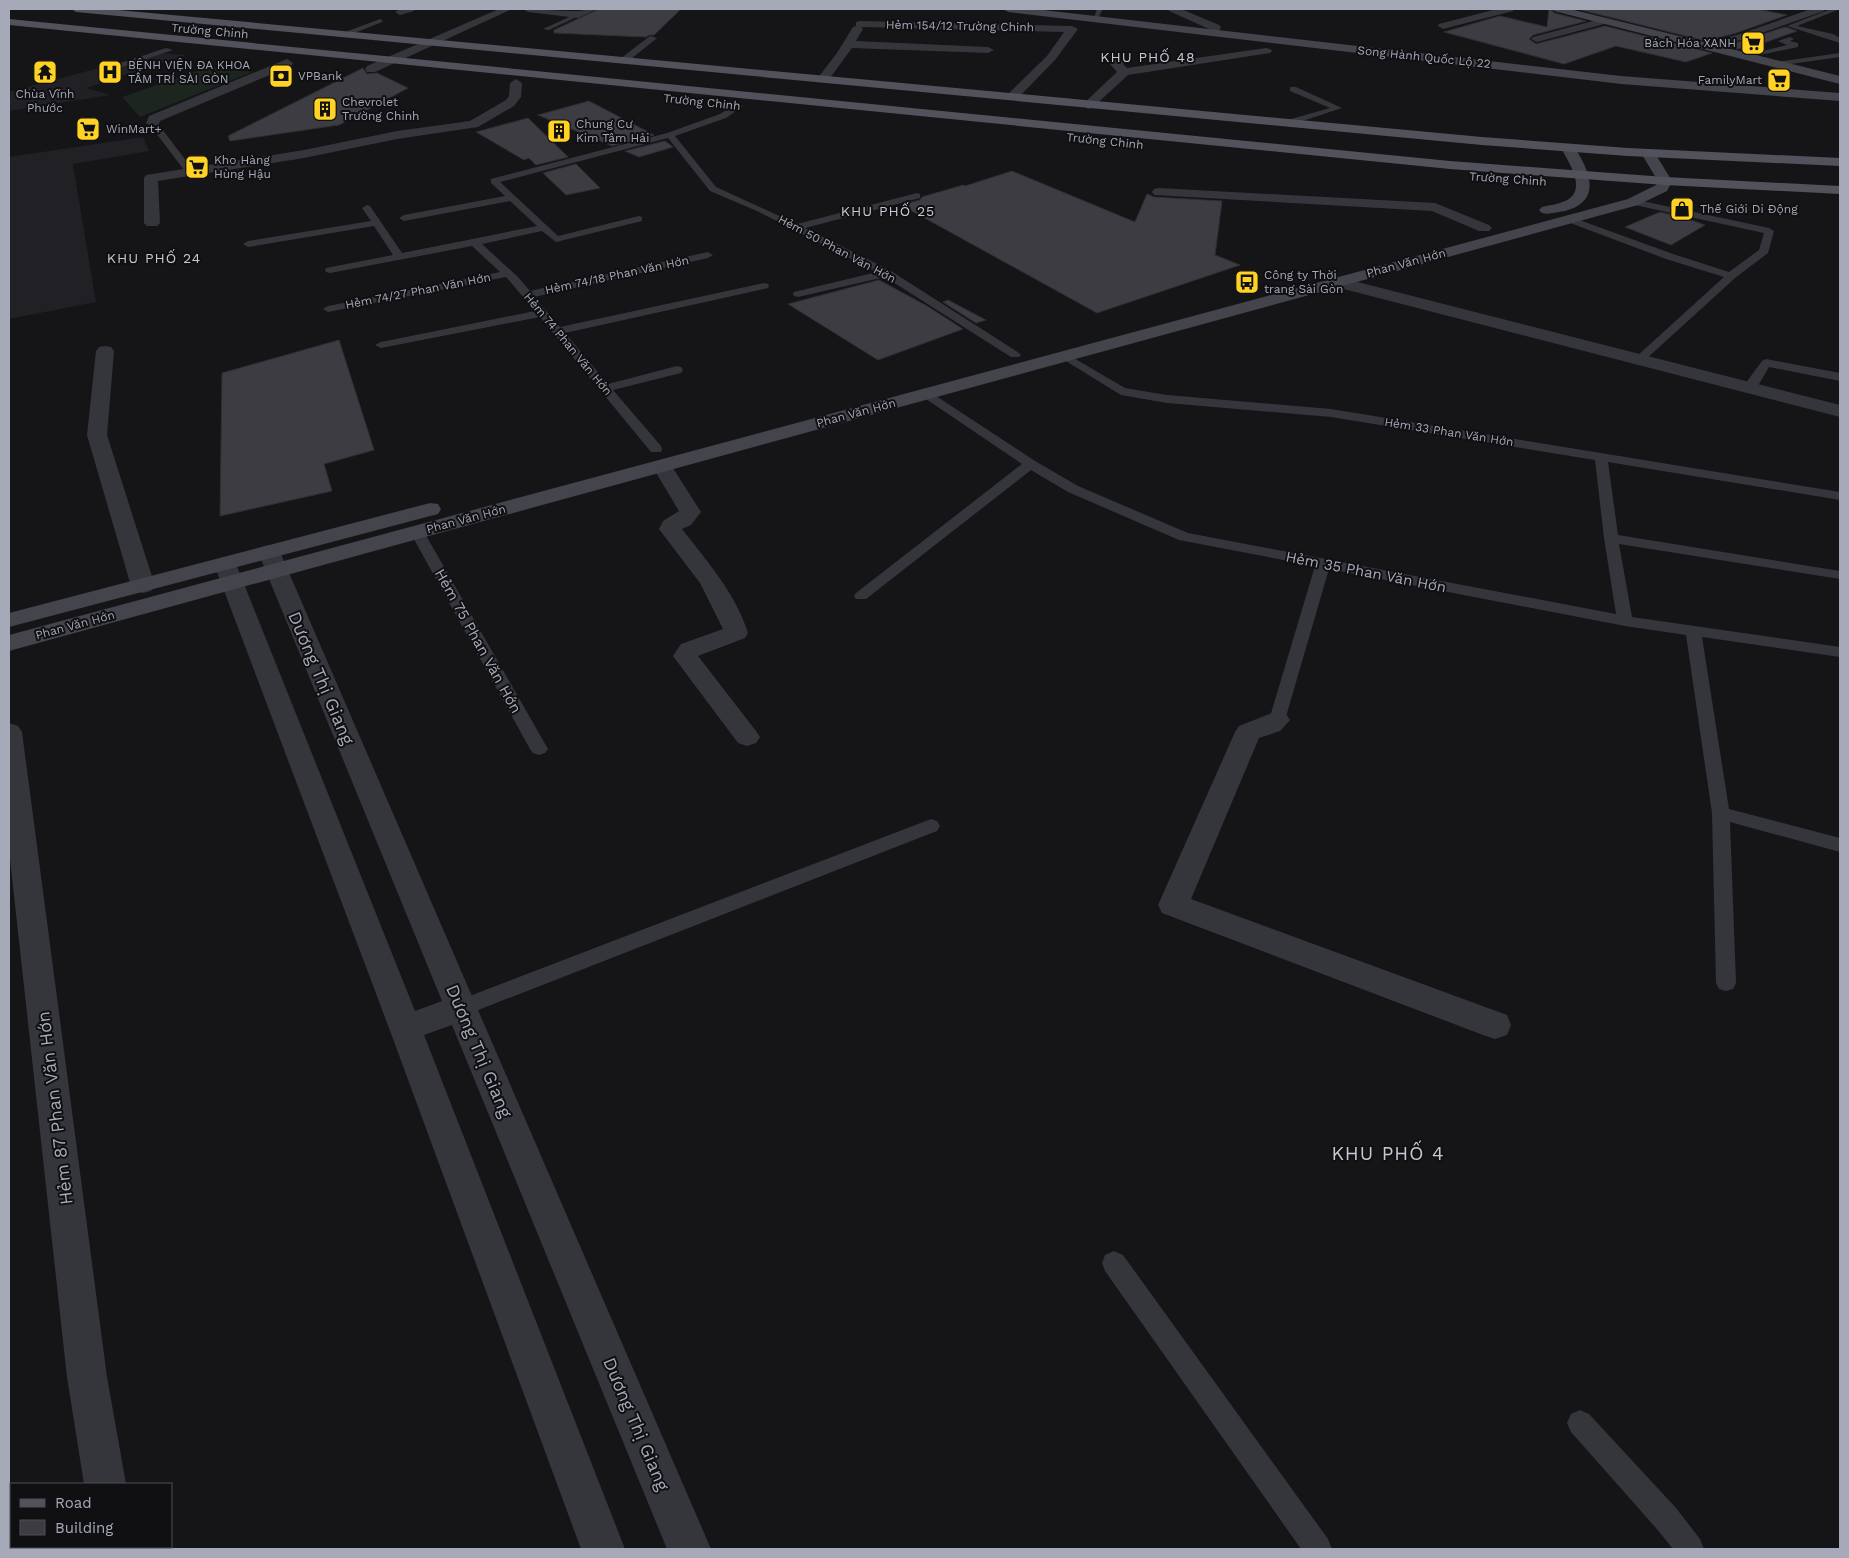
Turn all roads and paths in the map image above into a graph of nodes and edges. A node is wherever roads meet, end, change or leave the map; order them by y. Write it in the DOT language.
graph roads {
  1 [pos="76,9"];
  2 [pos="507,9"];
  3 [pos="528,9"];
  4 [pos="592,9"];
  5 [pos="870,9"];
  6 [pos="1008,9"];
  7 [pos="1174,9"];
  8 [pos="1509,9"];
  9 [pos="1558,9"];
  10 [pos="1820,9"];
  11 [pos="1837,9"];
  12 [pos="9,12"];
  13 [pos="1097,14"];
  14 [pos="578,15"];
  15 [pos="1604,20"];
  16 [pos="380,21"];
  17 [pos="9,22"];
  18 [pos="860,24"];
  19 [pos="1443,26"];
  20 [pos="546,29"];
  21 [pos="1214,33"];
  22 [pos="9,34"];
  23 [pos="344,34"];
  24 [pos="1249,37"];
  25 [pos="653,38"];
  26 [pos="1537,39"];
  27 [pos="1790,39"];
  28 [pos="1840,41"];
  29 [pos="430,42"];
  30 [pos="848,44"];
  31 [pos="1705,46"];
  32 [pos="169,50"];
  33 [pos="411,50"];
  34 [pos="988,50"];
  35 [pos="1134,53"];
  36 [pos="1840,54"];
  37 [pos="1746,56"];
  38 [pos="389,60"];
  39 [pos="623,61"];
  40 [pos="287,62"];
  41 [pos="1777,64"];
  42 [pos="371,69"];
  43 [pos="101,71"];
  44 [pos="1124,72"];
  45 [pos="823,80"];
  46 [pos="1840,80"];
  47 [pos="516,82"];
  48 [pos="1293,89"];
  49 [pos="1012,97"];
  50 [pos="1840,97"];
  51 [pos="1088,105"];
  52 [pos="739,106"];
  53 [pos="153,123"];
  54 [pos="1287,123"];
  55 [pos="670,135"];
  56 [pos="1571,154"];
  57 [pos="1652,159"];
  58 [pos="1840,162"];
  59 [pos="190,172"];
  60 [pos="1840,175"];
  61 [pos="1582,179"];
  62 [pos="1664,184"];
  63 [pos="1840,190"];
  64 [pos="1159,192"];
  65 [pos="917,196"];
  66 [pos="512,198"];
  67 [pos="1840,200"];
  68 [pos="1633,202"];
  69 [pos="367,208"];
  70 [pos="404,218"];
  71 [pos="639,219"];
  72 [pos="1568,219"];
  73 [pos="152,223"];
  74 [pos="376,223"];
  75 [pos="796,227"];
  76 [pos="542,228"];
  77 [pos="1484,228"];
  78 [pos="475,243"];
  79 [pos="248,244"];
  80 [pos="708,255"];
  81 [pos="400,256"];
  82 [pos="330,270"];
  83 [pos="887,273"];
  84 [pos="507,274"];
  85 [pos="1731,276"];
  86 [pos="1338,282"];
  87 [pos="764,286"];
  88 [pos="798,294"];
  89 [pos="527,295"];
  90 [pos="328,309"];
  91 [pos="1166,313"];
  92 [pos="542,314"];
  93 [pos="1183,324"];
  94 [pos="557,332"];
  95 [pos="381,346"];
  96 [pos="105,351"];
  97 [pos="1015,354"];
  98 [pos="1065,356"];
  99 [pos="1640,359"];
  100 [pos="677,370"];
  101 [pos="1840,377"];
  102 [pos="605,388"];
  103 [pos="1752,388"];
  104 [pos="927,394"];
  105 [pos="1840,411"];
  106 [pos="659,457"];
  107 [pos="1601,457"];
  108 [pos="1030,464"];
  109 [pos="552,477"];
  110 [pos="1840,496"];
  111 [pos="448,504"];
  112 [pos="417,532"];
  113 [pos="1611,538"];
  114 [pos="272,562"];
  115 [pos="1322,563"];
  116 [pos="228,573"];
  117 [pos="1840,575"];
  118 [pos="143,586"];
  119 [pos="861,596"];
  120 [pos="9,620"];
  121 [pos="1625,621"];
  122 [pos="1693,631"];
  123 [pos="9,644"];
  124 [pos="1840,652"];
  125 [pos="1277,720"];
  126 [pos="9,732"];
  127 [pos="747,737"];
  128 [pos="539,749"];
  129 [pos="1721,813"];
  130 [pos="931,826"];
  131 [pos="1840,845"];
  132 [pos="1726,983"];
  133 [pos="461,1008"];
  134 [pos="1495,1025"];
  135 [pos="405,1028"];
  136 [pos="1114,1263"];
  137 [pos="1580,1422"];
  138 [pos="105,1483"];
  139 [pos="603,1549"];
  140 [pos="689,1549"];
  141 [pos="1318,1549"];
  142 [pos="1690,1549"];
  1 -- 23 [label="main road, Trường Chinh"];
  2 -- 29 [label="street"];
  3 -- 14 [label="street"];
  4 -- 14 [label="street"];
  5 -- 18 [label="street"];
  6 -- 13 [label="main road, Song Hành Quốc Lộ 22"];
  7 -- 21 [label="street"];
  8 -- 19 [label="street"];
  9 -- 15 [label="main road"];
  10 -- 31 [label="street"];
  11 -- 28 [label="lane"];
  12 -- 33 [label="main road, Trường Chinh"];
  13 -- 21 [label="main road, Song Hành Quốc Lộ 22"];
  14 -- 20 [label="lane"];
  15 -- 26 [label="street"];
  15 -- 31 [label="main road"];
  16 -- 23 [label="lane"];
  17 -- 38 [label="main road, Trường Chinh"];
  18 -- 30 [label="street"];
  18 -- 49 [label="street, Hẻm 154/12 Trường Chinh"];
  21 -- 24 [label="main road, Song Hành Quốc Lộ 22"];
  22 -- 32 [label="main road, Trường Chinh"];
  23 -- 29 [label="main road, Trường Chinh"];
  24 -- 44 [label="street"];
  24 -- 50 [label="main road, Song Hành Quốc Lộ 22"];
  25 -- 39 [label="lane"];
  27 -- 37 [label="lane"];
  29 -- 33 [label="street, Trường Chinh"];
  29 -- 39 [label="main road, Trường Chinh"];
  30 -- 34 [label="street"];
  30 -- 45 [label="street"];
  31 -- 37 [label="main road"];
  32 -- 40 [label="main road, Trường Chinh"];
  32 -- 43 [label="lane"];
  33 -- 38 [label="street, Trường Chinh"];
  33 -- 56 [label="main road, Trường Chinh"];
  35 -- 44 [label="street"];
  36 -- 41 [label="lane"];
  37 -- 41 [label="main road"];
  38 -- 42 [label="street, Trường Chinh"];
  38 -- 61 [label="main road, Trường Chinh"];
  39 -- 45 [label="main road, Trường Chinh"];
  40 -- 42 [label="main road, Trường Chinh"];
  40 -- 53 [label="street"];
  41 -- 46 [label="main road"];
  42 -- 47 [label="main road, Trường Chinh"];
  44 -- 51 [label="street"];
  45 -- 49 [label="main road, Trường Chinh"];
  47 -- 52 [label="main road, Trường Chinh"];
  47 -- 59 [label="street"];
  48 -- 54 [label="lane"];
  49 -- 51 [label="main road, Trường Chinh"];
  51 -- 54 [label="main road, Trường Chinh"];
  52 -- 55 [label="lane"];
  52 -- 61 [label="main road, Trường Chinh"];
  53 -- 59 [label="lane"];
  54 -- 56 [label="main road, Trường Chinh"];
  55 -- 66 [label="lane"];
  55 -- 75 [label="lane, Hẻm 50 Phan Văn Hớn"];
  56 -- 57 [label="main road, Trường Chinh"];
  56 -- 61 [label="main road"];
  57 -- 58 [label="main road, Trường Chinh"];
  57 -- 60 [label="main road, Trường Chinh"];
  57 -- 62 [label="main road"];
  59 -- 73 [label="street"];
  61 -- 62 [label="main road, Trường Chinh"];
  61 -- 77 [label="main road, Phan Văn Hớn"];
  62 -- 63 [label="main road, Trường Chinh"];
  62 -- 67 [label="main road, Trường Chinh"];
  62 -- 68 [label="main road, Phan Văn Hớn"];
  64 -- 77 [label="street"];
  65 -- 75 [label="lane"];
  66 -- 70 [label="lane"];
  66 -- 76 [label="lane"];
  68 -- 72 [label="main road, Phan Văn Hớn"];
  68 -- 85 [label="lane"];
  69 -- 74 [label="lane"];
  71 -- 76 [label="lane"];
  72 -- 85 [label="lane"];
  72 -- 86 [label="main road, Phan Văn Hớn"];
  74 -- 79 [label="lane"];
  74 -- 81 [label="lane"];
  75 -- 83 [label="lane, Hẻm 50 Phan Văn Hớn"];
  76 -- 78 [label="lane"];
  77 -- 91 [label="main road, Phan Văn Hớn"];
  78 -- 81 [label="lane"];
  78 -- 84 [label="lane, Hẻm 74 Phan Văn Hớn"];
  80 -- 89 [label="lane, Hẻm 74/18 Phan Văn Hớn"];
  81 -- 82 [label="lane"];
  83 -- 88 [label="lane"];
  83 -- 97 [label="lane, Hẻm 50 Phan Văn Hớn"];
  84 -- 89 [label="lane, Hẻm 74 Phan Văn Hớn"];
  84 -- 90 [label="lane, Hẻm 74/27 Phan Văn Hớn"];
  85 -- 99 [label="lane"];
  86 -- 93 [label="main road, Phan Văn Hớn"];
  86 -- 99 [label="street"];
  87 -- 94 [label="lane"];
  89 -- 92 [label="lane, Hẻm 74 Phan Văn Hớn"];
  91 -- 93 [label="main road"];
  91 -- 97 [label="main road, Phan Văn Hớn"];
  92 -- 94 [label="lane, Hẻm 74 Phan Văn Hớn"];
  92 -- 95 [label="lane"];
  93 -- 98 [label="main road, Phan Văn Hớn"];
  94 -- 102 [label="lane, Hẻm 74 Phan Văn Hớn"];
  96 -- 118 [label="street"];
  97 -- 106 [label="main road, Phan Văn Hớn"];
  98 -- 104 [label="main road, Phan Văn Hớn"];
  98 -- 107 [label="lane, Hẻm 33 Phan Văn Hớn"];
  99 -- 103 [label="street"];
  100 -- 102 [label="lane"];
  101 -- 103 [label="lane"];
  102 -- 106 [label="lane, Hẻm 74 Phan Văn Hớn"];
  103 -- 105 [label="street"];
  104 -- 106 [label="main road, Phan Văn Hớn"];
  104 -- 108 [label="lane, Hẻm 35 Phan Văn Hớn"];
  106 -- 109 [label="main road, Phan Văn Hớn"];
  106 -- 112 [label="main road, Phan Văn Hớn"];
  106 -- 127 [label="street"];
  107 -- 110 [label="lane, Hẻm 33 Phan Văn Hớn"];
  107 -- 113 [label="lane"];
  108 -- 115 [label="lane, Hẻm 35 Phan Văn Hớn"];
  108 -- 119 [label="lane"];
  111 -- 114 [label="main road, Phan Văn Hớn"];
  112 -- 114 [label="main road, Phan Văn Hớn"];
  112 -- 128 [label="lane, Hẻm 75 Phan Văn Hớn"];
  113 -- 117 [label="lane"];
  113 -- 121 [label="lane"];
  114 -- 116 [label="main road, Phan Văn Hớn"];
  114 -- 133 [label="street, Dương Thị Giang"];
  115 -- 121 [label="lane, Hẻm 35 Phan Văn Hớn"];
  115 -- 125 [label="lane"];
  116 -- 118 [label="main road, Phan Văn Hớn"];
  116 -- 123 [label="main road, Phan Văn Hớn"];
  116 -- 135 [label="street"];
  118 -- 120 [label="main road, Phan Văn Hớn"];
  121 -- 122 [label="lane, Hẻm 35 Phan Văn Hớn"];
  122 -- 124 [label="lane, Hẻm 35 Phan Văn Hớn"];
  122 -- 129 [label="lane"];
  125 -- 134 [label="street"];
  126 -- 138 [label="street, Hẻm 87 Phan Văn Hớn"];
  129 -- 131 [label="lane"];
  129 -- 132 [label="lane"];
  130 -- 133 [label="lane"];
  133 -- 135 [label="street"];
  133 -- 140 [label="street, Dương Thị Giang"];
  135 -- 139 [label="street"];
  136 -- 141 [label="lane"];
  137 -- 142 [label="lane"];
}
